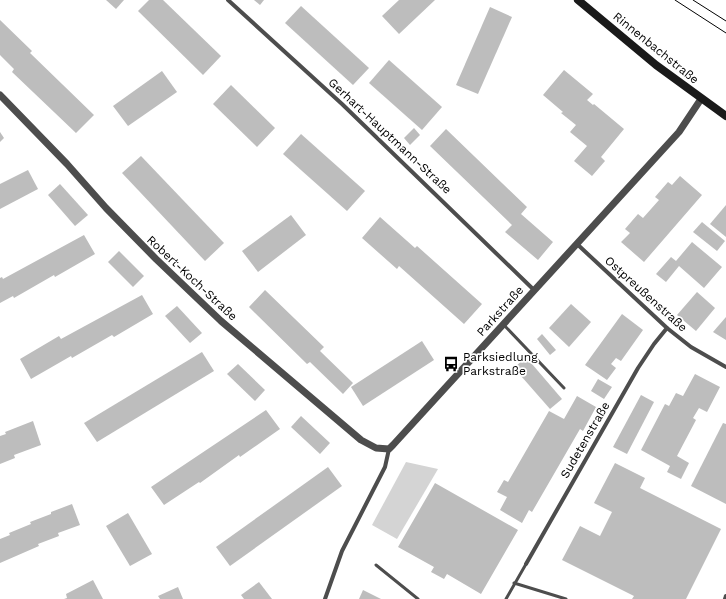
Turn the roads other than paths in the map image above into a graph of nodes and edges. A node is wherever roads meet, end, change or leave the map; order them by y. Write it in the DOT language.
graph roads {
  1 [pos="228,0"];
  2 [pos="578,0"];
  3 [pos="0,95"];
  4 [pos="702,99"];
  5 [pos="726,116"];
  6 [pos="577,244"];
  7 [pos="534,290"];
  8 [pos="503,324"];
  9 [pos="666,328"];
  10 [pos="726,367"];
  11 [pos="564,388"];
  12 [pos="389,449"];
  13 [pos="526,564"];
  14 [pos="376,565"];
  15 [pos="514,583"];
  16 [pos="325,599"];
  17 [pos="418,599"];
  18 [pos="506,599"];
  19 [pos="566,599"];
  1 -- 7 [label="street, Gerhart-Hauptmann-Straße"];
  2 -- 4 [label="main road, Rinnenbachstraße"];
  3 -- 12 [label="street, Robert-Koch-Straße"];
  4 -- 5 [label="main road, Rinnenbachstraße"];
  4 -- 6 [label="street, Parkstraße"];
  6 -- 7 [label="street, Parkstraße"];
  6 -- 9 [label="street, Ostpreußenstraße"];
  7 -- 8 [label="street, Parkstraße"];
  8 -- 11 [label="lane"];
  8 -- 12 [label="street, Parkstraße"];
  9 -- 10 [label="street, Ostpreußenstraße"];
  9 -- 13 [label="street, Sudetenstraße"];
  12 -- 16 [label="street, Parkstraße"];
  13 -- 15 [label="lane"];
  14 -- 17 [label="lane"];
  15 -- 18 [label="lane"];
  15 -- 19 [label="lane"];
}
